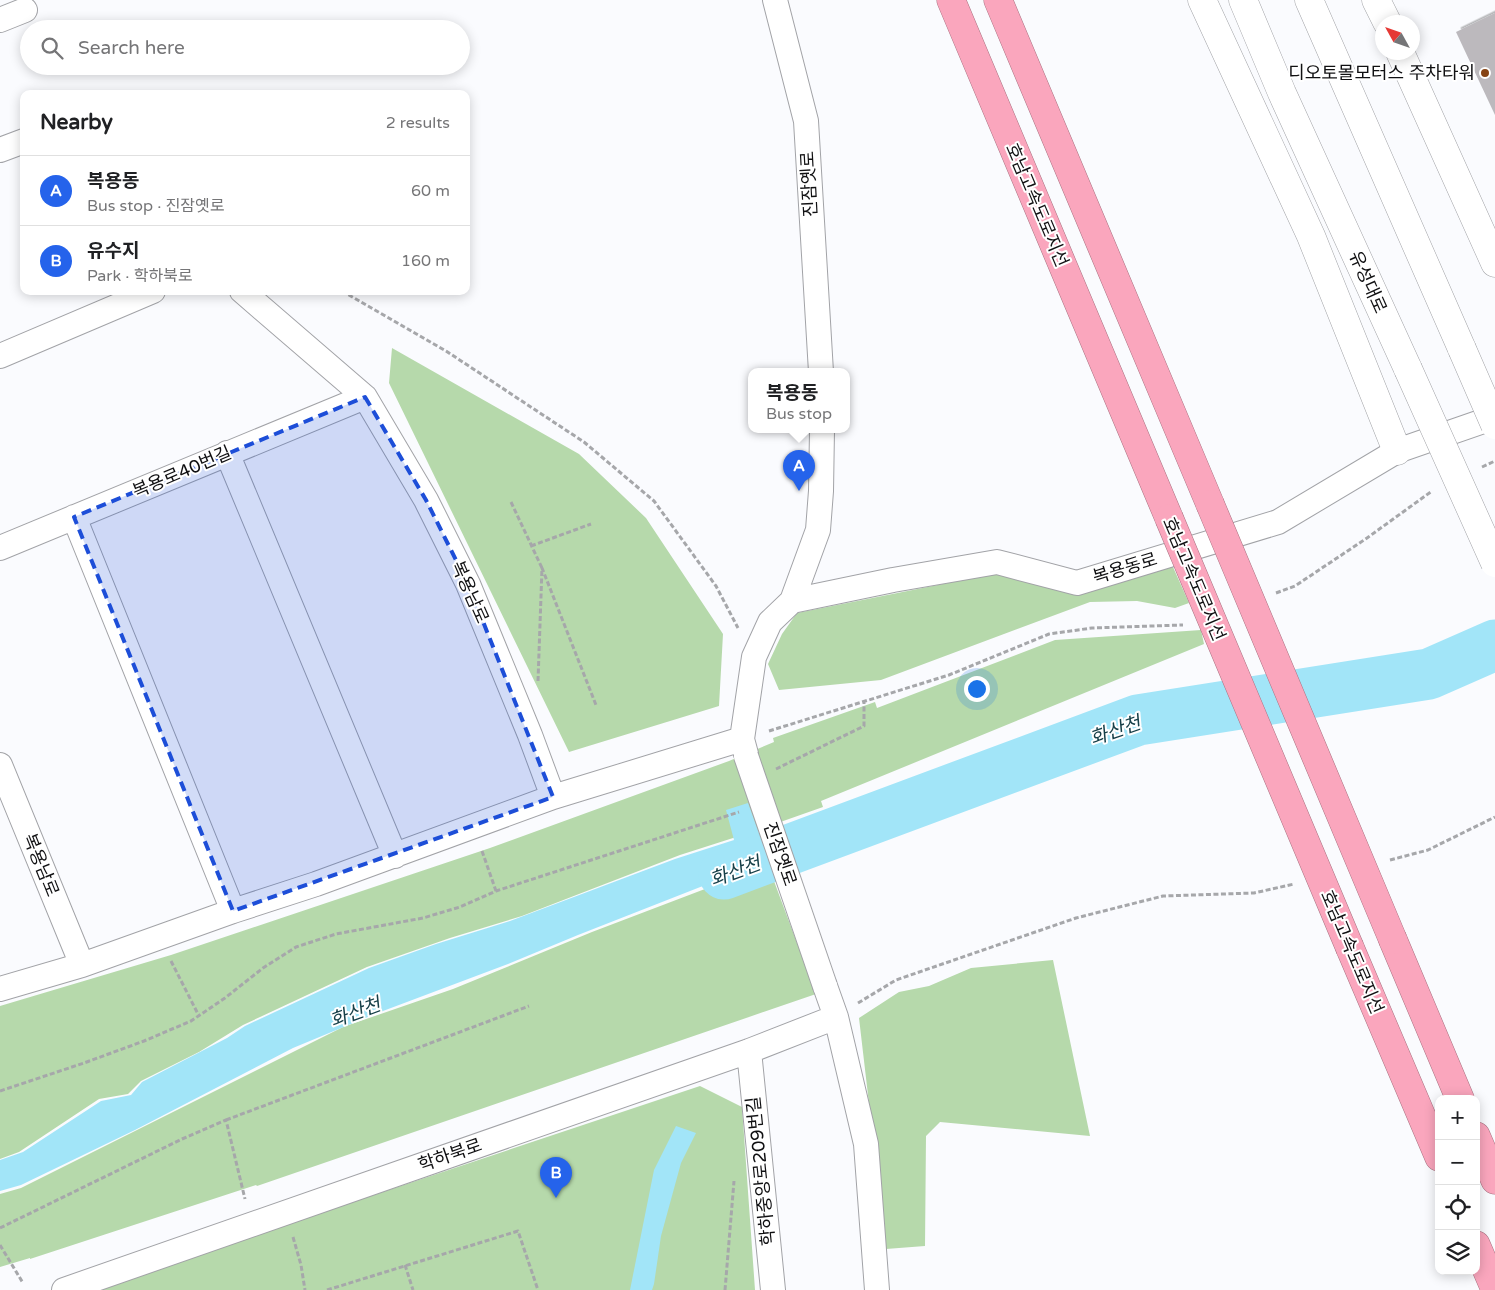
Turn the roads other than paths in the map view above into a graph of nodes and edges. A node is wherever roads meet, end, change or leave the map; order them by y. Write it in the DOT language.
graph roads {
  1 [pos="775,0"];
  2 [pos="951,0"];
  3 [pos="998,0"];
  4 [pos="1202,0"];
  5 [pos="1243,0"];
  6 [pos="1309,0"];
  7 [pos="1376,0"];
  8 [pos="25,10"];
  9 [pos="1383,15"];
  10 [pos="0,20"];
  11 [pos="1404,60"];
  12 [pos="20,142"];
  13 [pos="0,150"];
  14 [pos="1495,263"];
  15 [pos="144,295"];
  16 [pos="247,295"];
  17 [pos="0,356"];
  18 [pos="820,368"];
  19 [pos="365,397"];
  20 [pos="1495,417"];
  21 [pos="1495,425"];
  22 [pos="822,433"];
  23 [pos="1397,451"];
  24 [pos="226,453"];
  25 [pos="74,517"];
  26 [pos="0,548"];
  27 [pos="1495,563"];
  28 [pos="792,601"];
  29 [pos="744,747"];
  30 [pos="0,765"];
  31 [pos="553,797"];
  32 [pos="395,856"];
  33 [pos="233,911"];
  34 [pos="82,965"];
  35 [pos="0,989"];
  36 [pos="836,1018"];
  37 [pos="749,1051"];
  38 [pos="1458,1095"];
  39 [pos="1478,1140"];
  40 [pos="1435,1148"];
  41 [pos="1495,1180"];
  42 [pos="1480,1254"];
  43 [pos="1495,1289"];
  44 [pos="64,1290"];
  45 [pos="773,1290"];
  46 [pos="877,1290"];
  1 -- 18 [label="street, 진잠옛로"];
  2 -- 40 [label="highway, 호남고속도로지선, bridge"];
  3 -- 38 [label="highway, bridge"];
  4 -- 23 [label="street"];
  5 -- 27 [label="street, 유성대로, bridge"];
  6 -- 21 [label="street, bridge"];
  7 -- 9 [label="street"];
  8 -- 10 [label="street"];
  11 -- 14 [label="street"];
  12 -- 13 [label="street"];
  15 -- 17 [label="street"];
  16 -- 19 [label="street, 복용남로"];
  19 -- 24 [label="street, 복용로40번길"];
  19 -- 31 [label="street, 복용남로"];
  20 -- 23 [label="street, 복용동로"];
  22 -- 28 [label="street, 진잠옛로"];
  23 -- 28 [label="street, 복용동로"];
  24 -- 25 [label="street, 복용로40번길"];
  24 -- 32 [label="street"];
  25 -- 26 [label="street, 복용로40번길"];
  25 -- 33 [label="street"];
  28 -- 29 [label="street, 진잠옛로"];
  29 -- 31 [label="street"];
  29 -- 36 [label="street, 진잠옛로, bridge"];
  30 -- 34 [label="street, 복용남로"];
  31 -- 32 [label="street"];
  32 -- 33 [label="street"];
  33 -- 34 [label="street"];
  34 -- 35 [label="street"];
  36 -- 37 [label="street, 학하북로"];
  36 -- 46 [label="street, 진잠옛로"];
  37 -- 44 [label="street, 학하북로"];
  37 -- 45 [label="street, 학하중앙로209번길"];
  39 -- 41 [label="highway"];
  42 -- 43 [label="highway"];
}
